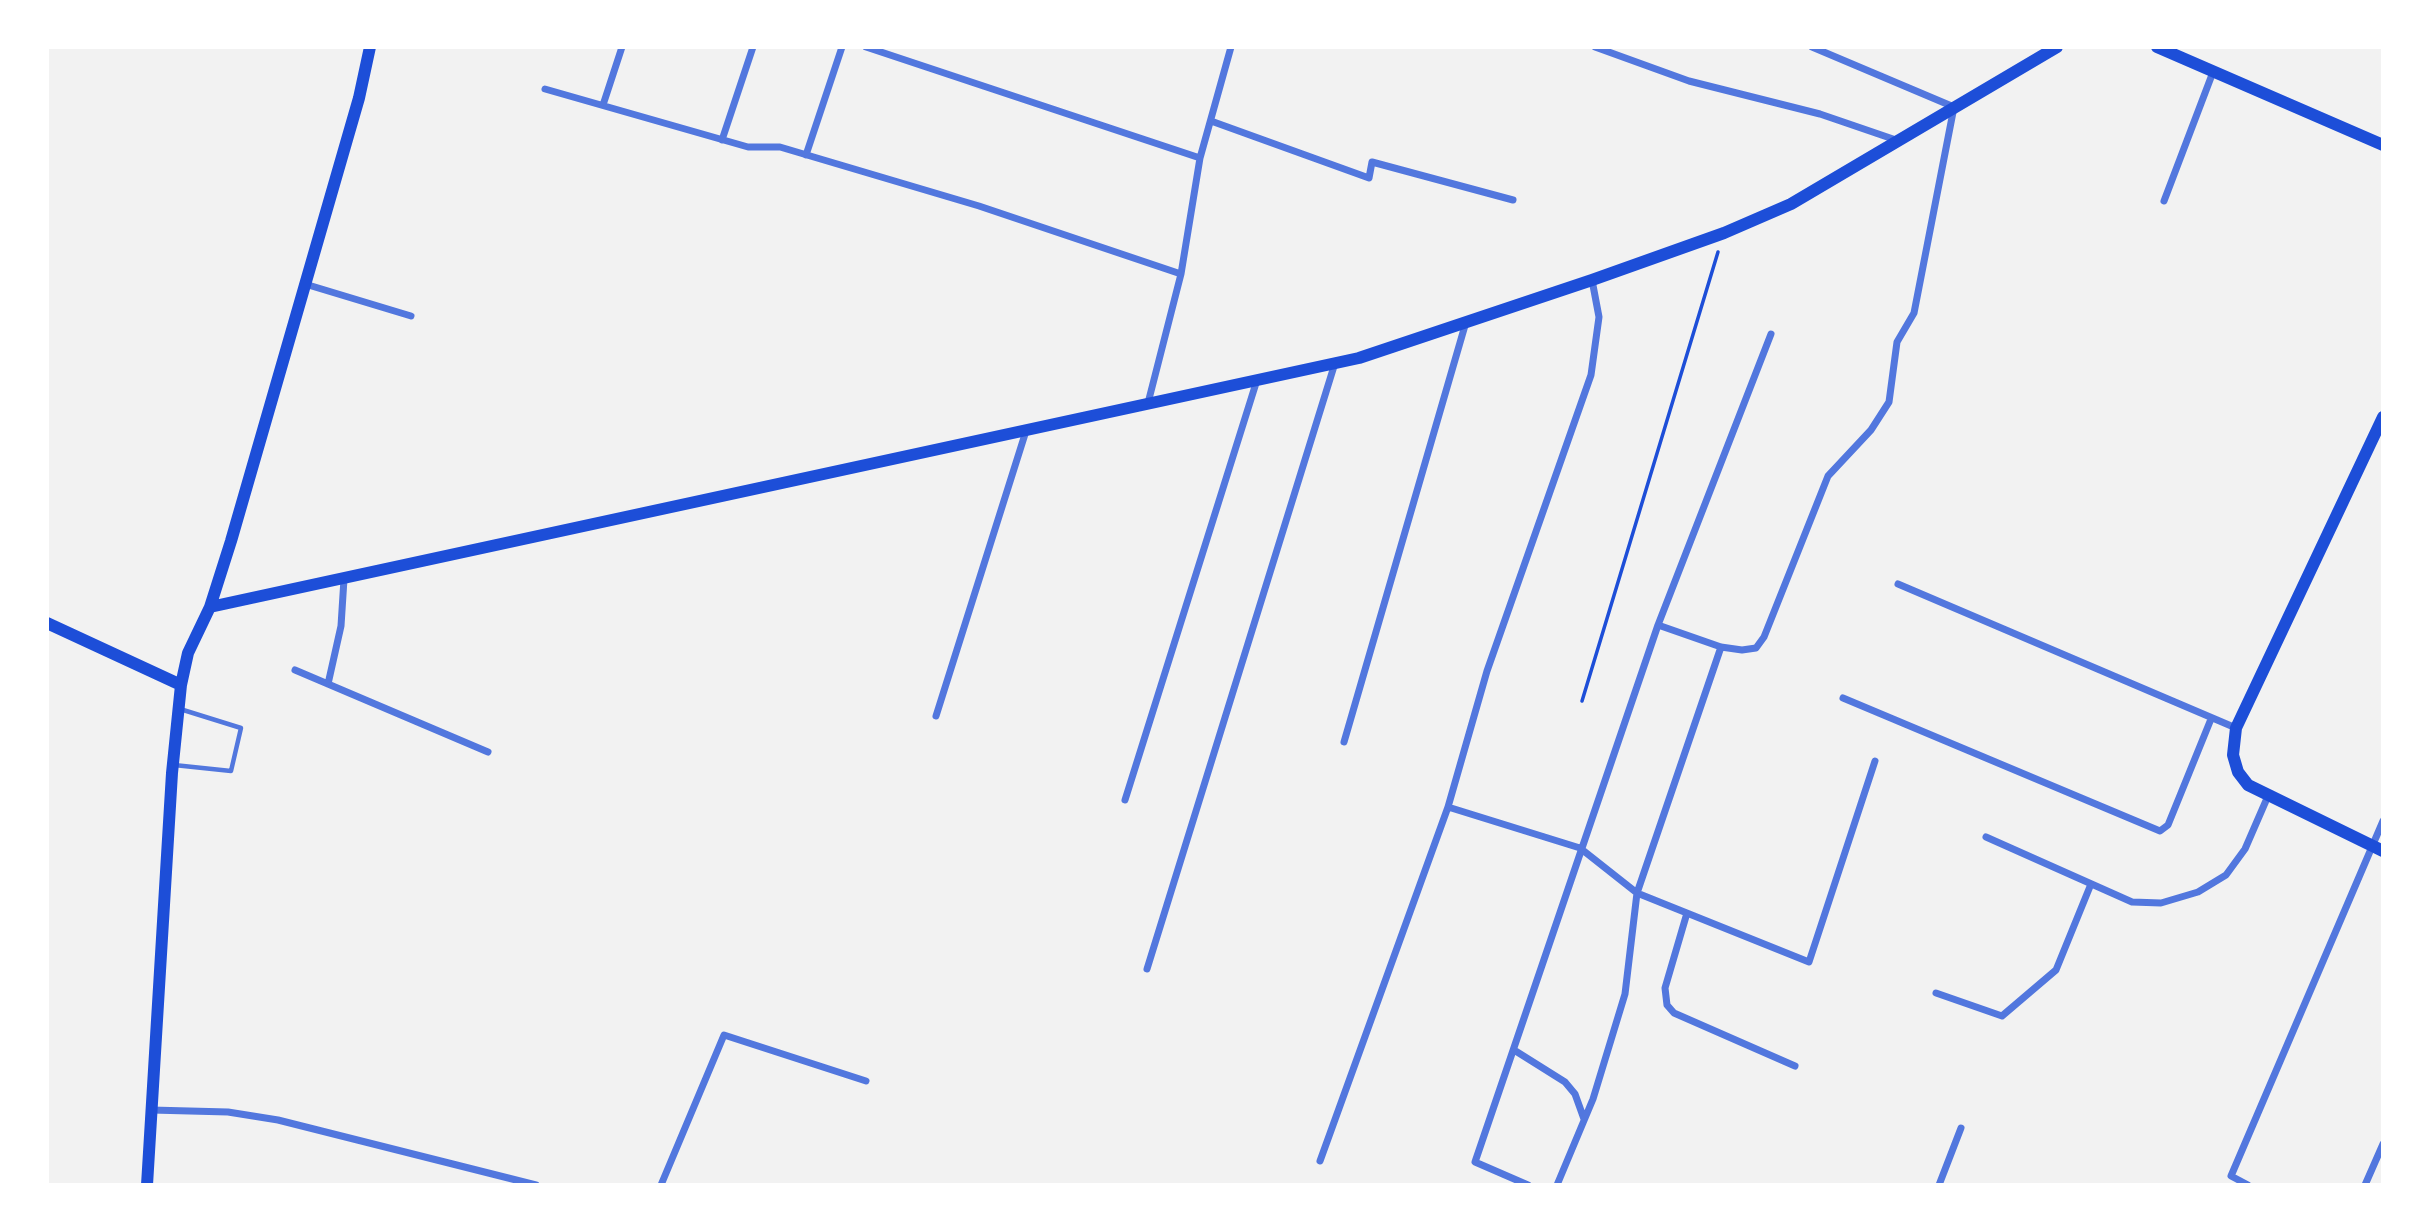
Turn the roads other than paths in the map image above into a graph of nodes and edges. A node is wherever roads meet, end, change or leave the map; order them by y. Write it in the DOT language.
graph roads {
  1 [pos="370,47"];
  2 [pos="622,47"];
  3 [pos="753,47"];
  4 [pos="842,47"];
  5 [pos="866,47"];
  6 [pos="1231,47"];
  7 [pos="1595,47"];
  8 [pos="1812,47"];
  9 [pos="2057,47"];
  10 [pos="2157,47"];
  11 [pos="2213,72"];
  12 [pos="545,89"];
  13 [pos="603,106"];
  14 [pos="1954,107"];
  15 [pos="1211,121"];
  16 [pos="722,140"];
  17 [pos="1896,140"];
  18 [pos="2383,145"];
  19 [pos="806,155"];
  20 [pos="1200,158"];
  21 [pos="1513,200"];
  22 [pos="2164,201"];
  23 [pos="1181,274"];
  24 [pos="1592,280"];
  25 [pos="305,284"];
  26 [pos="411,316"];
  27 [pos="1466,322"];
  28 [pos="1772,334"];
  29 [pos="1335,362"];
  30 [pos="1257,380"];
  31 [pos="1148,403"];
  32 [pos="2383,417"];
  33 [pos="1026,431"];
  34 [pos="344,579"];
  35 [pos="1898,584"];
  36 [pos="210,607"];
  37 [pos="47,623"];
  38 [pos="1658,625"];
  39 [pos="1721,647"];
  40 [pos="295,670"];
  41 [pos="328,684"];
  42 [pos="181,685"];
  43 [pos="1843,698"];
  44 [pos="179,709"];
  45 [pos="936,716"];
  46 [pos="2211,719"];
  47 [pos="2236,728"];
  48 [pos="1344,742"];
  49 [pos="488,752"];
  50 [pos="1875,761"];
  51 [pos="172,765"];
  52 [pos="2267,796"];
  53 [pos="1125,800"];
  54 [pos="1448,807"];
  55 [pos="2383,821"];
  56 [pos="1986,836"];
  57 [pos="1580,848"];
  58 [pos="2377,849"];
  59 [pos="2091,884"];
  60 [pos="1637,893"];
  61 [pos="1687,913"];
  62 [pos="1147,969"];
  63 [pos="1936,993"];
  64 [pos="1514,1050"];
  65 [pos="1796,1066"];
  66 [pos="866,1081"];
  67 [pos="151,1110"];
  68 [pos="1584,1119"];
  69 [pos="1961,1128"];
  70 [pos="2383,1144"];
  71 [pos="1320,1160"];
  72 [pos="147,1185"];
  73 [pos="536,1185"];
  74 [pos="661,1185"];
  75 [pos="1528,1185"];
  76 [pos="1557,1185"];
  77 [pos="1939,1185"];
  78 [pos="2248,1185"];
  79 [pos="2365,1185"];
  1 -- 25 [label="main road"];
  2 -- 13 [label="street"];
  3 -- 16 [label="street"];
  4 -- 19 [label="street"];
  5 -- 20 [label="street"];
  6 -- 15 [label="street"];
  7 -- 17 [label="street"];
  8 -- 14 [label="street"];
  9 -- 14 [label="main road"];
  10 -- 11 [label="main road"];
  11 -- 18 [label="main road"];
  11 -- 22 [label="street"];
  12 -- 13 [label="street"];
  13 -- 16 [label="street"];
  14 -- 17 [label="main road"];
  14 -- 39 [label="street"];
  15 -- 20 [label="street"];
  15 -- 21 [label="street"];
  16 -- 19 [label="street"];
  17 -- 24 [label="main road"];
  19 -- 23 [label="street"];
  20 -- 23 [label="street"];
  23 -- 31 [label="street"];
  24 -- 27 [label="main road"];
  24 -- 54 [label="street"];
  25 -- 26 [label="street"];
  25 -- 36 [label="main road"];
  27 -- 29 [label="main road"];
  27 -- 48 [label="street"];
  28 -- 38 [label="street"];
  29 -- 30 [label="main road"];
  29 -- 62 [label="street"];
  30 -- 31 [label="main road"];
  30 -- 53 [label="street"];
  31 -- 33 [label="main road"];
  32 -- 47 [label="main road"];
  33 -- 34 [label="main road"];
  33 -- 45 [label="street"];
  34 -- 36 [label="main road"];
  34 -- 41 [label="street"];
  35 -- 46 [label="street"];
  36 -- 42 [label="main road"];
  37 -- 42 [label="main road"];
  38 -- 39 [label="street"];
  38 -- 57 [label="street"];
  39 -- 60 [label="street"];
  40 -- 41 [label="street"];
  41 -- 49 [label="street"];
  42 -- 44 [label="main road"];
  43 -- 46 [label="street"];
  44 -- 51 [label="main road"];
  44 -- 51 [label="lane"];
  46 -- 47 [label="street"];
  47 -- 52 [label="main road"];
  50 -- 61 [label="street"];
  51 -- 67 [label="main road"];
  52 -- 58 [label="main road"];
  52 -- 59 [label="street"];
  54 -- 57 [label="street"];
  54 -- 71 [label="street"];
  55 -- 58 [label="street"];
  56 -- 59 [label="street"];
  57 -- 60 [label="street"];
  57 -- 64 [label="street"];
  58 -- 78 [label="street"];
  59 -- 63 [label="street"];
  60 -- 61 [label="street"];
  60 -- 68 [label="street"];
  61 -- 65 [label="street"];
  64 -- 68 [label="street"];
  64 -- 75 [label="street"];
  66 -- 74 [label="street"];
  67 -- 72 [label="main road"];
  67 -- 73 [label="street"];
  68 -- 76 [label="street"];
  69 -- 77 [label="street"];
  70 -- 79 [label="street"];
}
